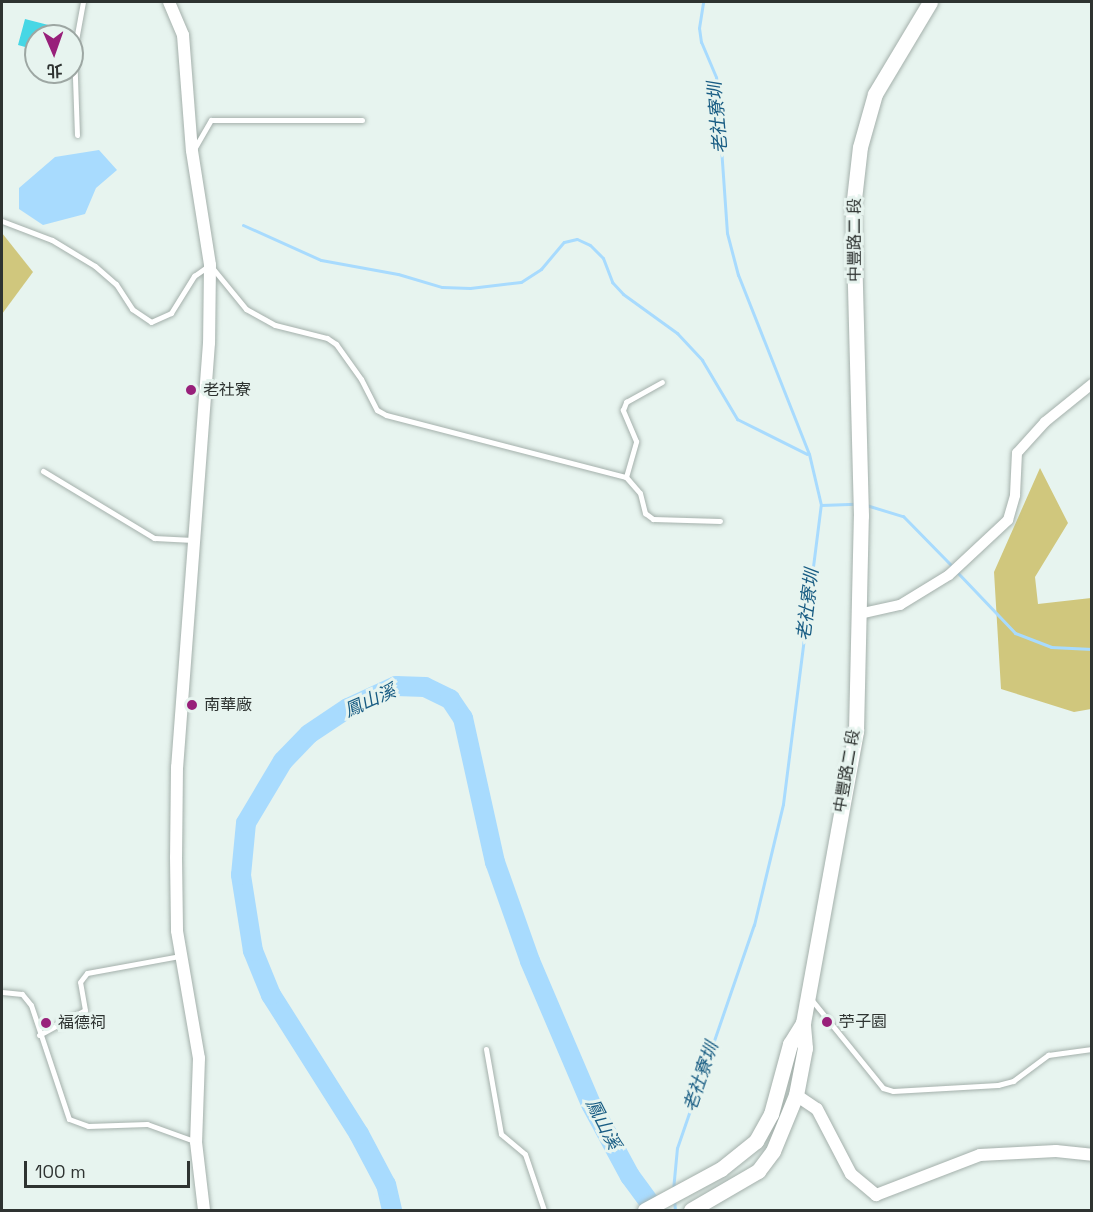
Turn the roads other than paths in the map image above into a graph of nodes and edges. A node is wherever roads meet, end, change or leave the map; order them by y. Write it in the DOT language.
graph roads {
  1 [pos="83,2"];
  2 [pos="169,2"];
  3 [pos="930,2"];
  4 [pos="362,120"];
  5 [pos="77,135"];
  6 [pos="192,151"];
  7 [pos="2,221"];
  8 [pos="210,265"];
  9 [pos="662,382"];
  10 [pos="1092,384"];
  11 [pos="44,471"];
  12 [pos="626,477"];
  13 [pos="720,521"];
  14 [pos="193,540"];
  15 [pos="859,614"];
  16 [pos="180,956"];
  17 [pos="2,992"];
  18 [pos="808,995"];
  19 [pos="803,1023"];
  20 [pos="39,1035"];
  21 [pos="486,1049"];
  22 [pos="1092,1049"];
  23 [pos="796,1095"];
  24 [pos="196,1142"];
  25 [pos="1092,1155"];
  26 [pos="204,1210"];
  27 [pos="543,1210"];
  28 [pos="645,1210"];
  29 [pos="691,1210"];
  1 -- 5 [label="lane"];
  2 -- 6 [label="street"];
  3 -- 15 [label="main road, 中豐路二 段"];
  4 -- 6 [label="lane"];
  6 -- 8 [label="street"];
  7 -- 8 [label="lane"];
  8 -- 12 [label="lane"];
  8 -- 14 [label="street"];
  9 -- 12 [label="lane"];
  10 -- 15 [label="street"];
  11 -- 14 [label="lane"];
  12 -- 13 [label="lane"];
  14 -- 16 [label="street"];
  15 -- 18 [label="main road, 中豐路二 段"];
  16 -- 20 [label="lane"];
  16 -- 24 [label="street"];
  17 -- 20 [label="lane"];
  18 -- 19 [label="main road, 中豐路二 段"];
  18 -- 22 [label="lane"];
  19 -- 23 [label="main road, 中豐路二 段"];
  19 -- 28 [label="main road, 中豐路二 段"];
  20 -- 24 [label="lane"];
  21 -- 27 [label="lane"];
  23 -- 25 [label="street"];
  23 -- 29 [label="main road, 中豐路二 段"];
  24 -- 26 [label="street"];
}
